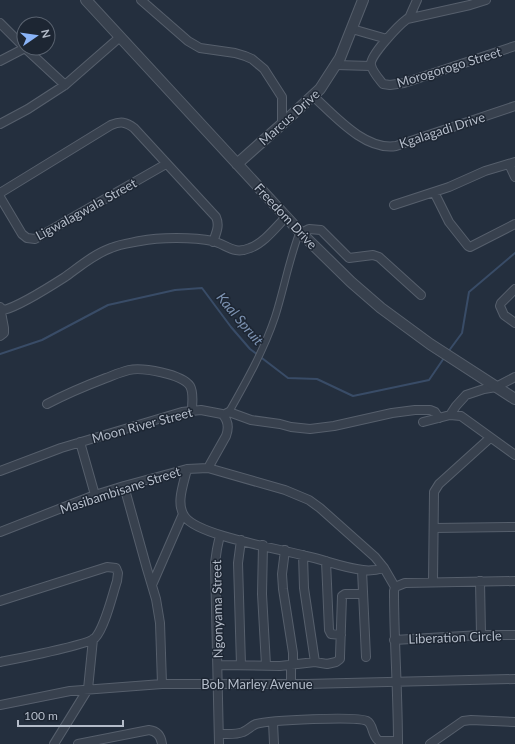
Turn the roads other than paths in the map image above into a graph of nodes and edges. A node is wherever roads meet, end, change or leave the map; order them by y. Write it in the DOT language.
graph roads {
  1 [pos="86,0"];
  2 [pos="141,0"];
  3 [pos="363,0"];
  4 [pos="417,0"];
  5 [pos="486,0"];
  6 [pos="409,18"];
  7 [pos="0,24"];
  8 [pos="352,29"];
  9 [pos="120,37"];
  10 [pos="16,39"];
  11 [pos="387,39"];
  12 [pos="515,46"];
  13 [pos="16,53"];
  14 [pos="34,56"];
  15 [pos="0,62"];
  16 [pos="336,64"];
  17 [pos="371,66"];
  18 [pos="65,85"];
  19 [pos="313,96"];
  20 [pos="515,106"];
  21 [pos="0,124"];
  22 [pos="282,124"];
  23 [pos="512,163"];
  24 [pos="166,164"];
  25 [pos="237,164"];
  26 [pos="515,177"];
  27 [pos="434,192"];
  28 [pos="0,193"];
  29 [pos="0,197"];
  30 [pos="394,205"];
  31 [pos="286,217"];
  32 [pos="515,224"];
  33 [pos="300,232"];
  34 [pos="213,242"];
  35 [pos="515,289"];
  36 [pos="421,295"];
  37 [pos="0,308"];
  38 [pos="515,323"];
  39 [pos="0,336"];
  40 [pos="515,377"];
  41 [pos="496,387"];
  42 [pos="515,399"];
  43 [pos="47,404"];
  44 [pos="192,410"];
  45 [pos="226,413"];
  46 [pos="450,415"];
  47 [pos="439,418"];
  48 [pos="423,422"];
  49 [pos="490,438"];
  50 [pos="80,442"];
  51 [pos="515,455"];
  52 [pos="208,468"];
  53 [pos="187,469"];
  54 [pos="0,471"];
  55 [pos="124,486"];
  56 [pos="95,496"];
  57 [pos="183,514"];
  58 [pos="515,527"];
  59 [pos="434,528"];
  60 [pos="0,532"];
  61 [pos="220,535"];
  62 [pos="241,540"];
  63 [pos="263,545"];
  64 [pos="285,550"];
  65 [pos="303,555"];
  66 [pos="326,561"];
  67 [pos="384,568"];
  68 [pos="362,570"];
  69 [pos="480,581"];
  70 [pos="515,581"];
  71 [pos="433,582"];
  72 [pos="152,585"];
  73 [pos="395,587"];
  74 [pos="363,594"];
  75 [pos="0,601"];
  76 [pos="341,635"];
  77 [pos="481,635"];
  78 [pos="515,635"];
  79 [pos="93,639"];
  80 [pos="394,640"];
  81 [pos="366,657"];
  82 [pos="0,662"];
  83 [pos="315,662"];
  84 [pos="292,664"];
  85 [pos="218,665"];
  86 [pos="240,665"];
  87 [pos="266,666"];
  88 [pos="515,679"];
  89 [pos="397,682"];
  90 [pos="162,684"];
  91 [pos="218,684"];
  92 [pos="291,684"];
  93 [pos="88,689"];
  94 [pos="0,705"];
  95 [pos="273,722"];
  96 [pos="515,722"];
  97 [pos="219,734"];
  98 [pos="398,743"];
  99 [pos="433,743"];
  100 [pos="54,744"];
  101 [pos="78,744"];
  102 [pos="162,744"];
  103 [pos="219,744"];
  104 [pos="274,744"];
  1 -- 9 [label="street, Freedom Drive"];
  2 -- 22 [label="street"];
  3 -- 8 [label="street, Marcus Drive"];
  4 -- 6 [label="street"];
  5 -- 6 [label="street"];
  6 -- 11 [label="street"];
  7 -- 10 [label="street"];
  8 -- 11 [label="street"];
  8 -- 16 [label="street, Marcus Drive"];
  9 -- 18 [label="street"];
  9 -- 25 [label="street, Freedom Drive"];
  11 -- 17 [label="street"];
  12 -- 17 [label="street, Morogorogo Street"];
  13 -- 15 [label="street"];
  14 -- 18 [label="street"];
  16 -- 17 [label="street"];
  16 -- 19 [label="street, Marcus Drive"];
  18 -- 21 [label="street"];
  19 -- 20 [label="street, Kgalagadi Drive"];
  19 -- 22 [label="street, Marcus Drive"];
  22 -- 25 [label="street, Marcus Drive"];
  23 -- 26 [label="street"];
  23 -- 27 [label="street"];
  24 -- 28 [label="street"];
  24 -- 29 [label="street, Ligwalagwala Street"];
  24 -- 34 [label="street"];
  25 -- 31 [label="street, Freedom Drive"];
  27 -- 30 [label="street"];
  27 -- 32 [label="street"];
  31 -- 33 [label="street, Freedom Drive"];
  31 -- 34 [label="street"];
  33 -- 36 [label="street"];
  33 -- 41 [label="street, Freedom Drive"];
  33 -- 45 [label="street"];
  34 -- 37 [label="street"];
  35 -- 38 [label="street"];
  37 -- 39 [label="street"];
  40 -- 41 [label="street"];
  41 -- 42 [label="street, Freedom Drive"];
  41 -- 46 [label="street"];
  43 -- 44 [label="street"];
  44 -- 45 [label="street, Moon River Street"];
  44 -- 50 [label="street, Moon River Street"];
  45 -- 47 [label="street, Moon River Street"];
  45 -- 52 [label="street"];
  46 -- 47 [label="street"];
  46 -- 49 [label="street"];
  47 -- 48 [label="street"];
  49 -- 51 [label="street"];
  49 -- 59 [label="street"];
  50 -- 54 [label="street"];
  50 -- 56 [label="street, Moon River Street"];
  52 -- 53 [label="street, Masibambisane Street"];
  52 -- 67 [label="street, Masibambisane Street"];
  53 -- 55 [label="street, Masibambisane Street"];
  53 -- 57 [label="street"];
  55 -- 56 [label="street, Masibambisane Street"];
  55 -- 72 [label="street"];
  56 -- 60 [label="street, Masibambisane Street"];
  57 -- 61 [label="street"];
  57 -- 72 [label="street"];
  58 -- 59 [label="street"];
  59 -- 71 [label="street"];
  61 -- 62 [label="street"];
  61 -- 85 [label="street, Ngonyama Street"];
  62 -- 63 [label="street"];
  62 -- 86 [label="street"];
  63 -- 64 [label="street"];
  63 -- 87 [label="street"];
  64 -- 65 [label="street"];
  64 -- 84 [label="street"];
  65 -- 66 [label="street"];
  65 -- 83 [label="street"];
  66 -- 68 [label="street"];
  66 -- 76 [label="street"];
  67 -- 68 [label="street"];
  67 -- 73 [label="street, Masibambisane Street"];
  68 -- 74 [label="street"];
  69 -- 70 [label="street"];
  69 -- 71 [label="street"];
  69 -- 77 [label="street"];
  71 -- 73 [label="street"];
  72 -- 90 [label="street"];
  73 -- 80 [label="street"];
  74 -- 76 [label="street"];
  74 -- 81 [label="street"];
  75 -- 79 [label="street"];
  76 -- 83 [label="street"];
  77 -- 78 [label="street, Liberation Circle"];
  77 -- 80 [label="street, Liberation Circle"];
  79 -- 82 [label="street"];
  79 -- 93 [label="street"];
  80 -- 89 [label="street"];
  83 -- 84 [label="street"];
  84 -- 87 [label="street"];
  84 -- 92 [label="street"];
  85 -- 86 [label="street"];
  85 -- 91 [label="street, Ngonyama Street"];
  86 -- 87 [label="street"];
  88 -- 89 [label="street, Bob Marley Avenue"];
  89 -- 92 [label="street, Bob Marley Avenue"];
  89 -- 98 [label="street"];
  90 -- 91 [label="street, Bob Marley Avenue"];
  90 -- 93 [label="street, Bob Marley Avenue"];
  91 -- 92 [label="street, Bob Marley Avenue"];
  91 -- 97 [label="street, Ngonyama Street"];
  93 -- 94 [label="street, Bob Marley Avenue"];
  93 -- 100 [label="street"];
  95 -- 97 [label="street"];
  95 -- 98 [label="street"];
  95 -- 104 [label="street"];
  96 -- 99 [label="street"];
  97 -- 103 [label="street, Ngonyama Street"];
  101 -- 102 [label="street"];
}
